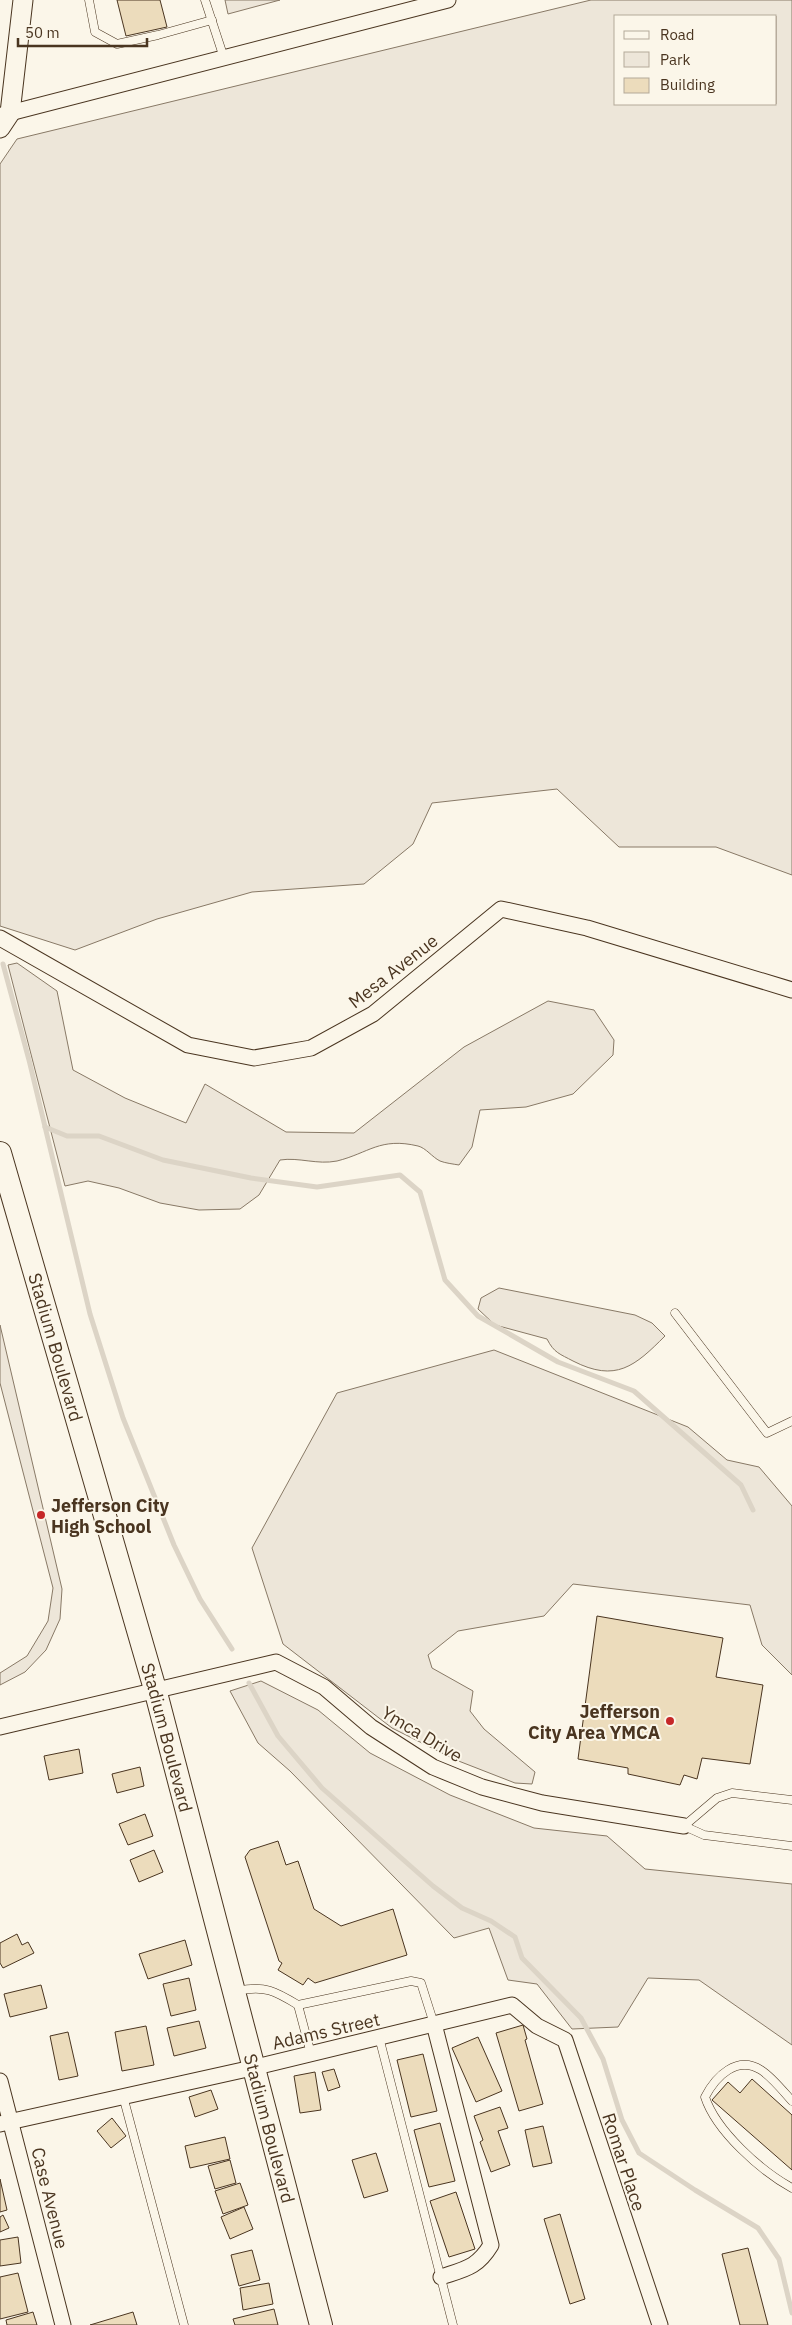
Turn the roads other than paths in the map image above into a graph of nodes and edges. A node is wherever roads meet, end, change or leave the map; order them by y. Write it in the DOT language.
graph roads {
  1 [pos="23,0"];
  2 [pos="89,0"];
  3 [pos="205,0"];
  4 [pos="448,0"];
  5 [pos="212,20"];
  6 [pos="224,58"];
  7 [pos="3,119"];
  8 [pos="0,938"];
  9 [pos="792,990"];
  10 [pos="0,1153"];
  11 [pos="675,1313"];
  12 [pos="792,1421"];
  13 [pos="155,1689"];
  14 [pos="0,1727"];
  15 [pos="792,1800"];
  16 [pos="684,1826"];
  17 [pos="792,1846"];
  18 [pos="233,1991"];
  19 [pos="298,2005"];
  20 [pos="434,2024"];
  21 [pos="537,2026"];
  22 [pos="379,2038"];
  23 [pos="311,2054"];
  24 [pos="252,2068"];
  25 [pos="0,2081"];
  26 [pos="123,2096"];
  27 [pos="792,2100"];
  28 [pos="5,2122"];
  29 [pos="792,2188"];
  30 [pos="441,2277"];
  31 [pos="63,2325"];
  32 [pos="184,2325"];
  33 [pos="321,2325"];
  34 [pos="452,2325"];
  35 [pos="660,2325"];
  1 -- 7 [label="street"];
  2 -- 5 [label="lane"];
  3 -- 5 [label="lane"];
  4 -- 6 [label="street"];
  5 -- 6 [label="lane"];
  6 -- 7 [label="street"];
  8 -- 9 [label="street, Mesa Avenue"];
  10 -- 13 [label="main road, Stadium Boulevard"];
  11 -- 12 [label="lane"];
  13 -- 14 [label="street, Ymca Drive"];
  13 -- 16 [label="street, Ymca Drive"];
  13 -- 18 [label="main road, Stadium Boulevard"];
  15 -- 16 [label="lane"];
  16 -- 17 [label="lane"];
  18 -- 19 [label="lane"];
  18 -- 24 [label="main road, Stadium Boulevard"];
  19 -- 20 [label="lane"];
  19 -- 23 [label="lane"];
  20 -- 21 [label="street, Adams Street"];
  20 -- 22 [label="street, Adams Street"];
  20 -- 30 [label="street"];
  21 -- 35 [label="street, Romar Place"];
  22 -- 23 [label="street, Adams Street"];
  22 -- 30 [label="lane"];
  23 -- 24 [label="street, Adams Street"];
  24 -- 26 [label="street, Adams Street"];
  24 -- 33 [label="main road, Stadium Boulevard"];
  25 -- 28 [label="street, Case Avenue"];
  26 -- 28 [label="street, Adams Street"];
  26 -- 32 [label="lane"];
  27 -- 29 [label="lane"];
  28 -- 31 [label="street, Case Avenue"];
  30 -- 34 [label="lane"];
}
